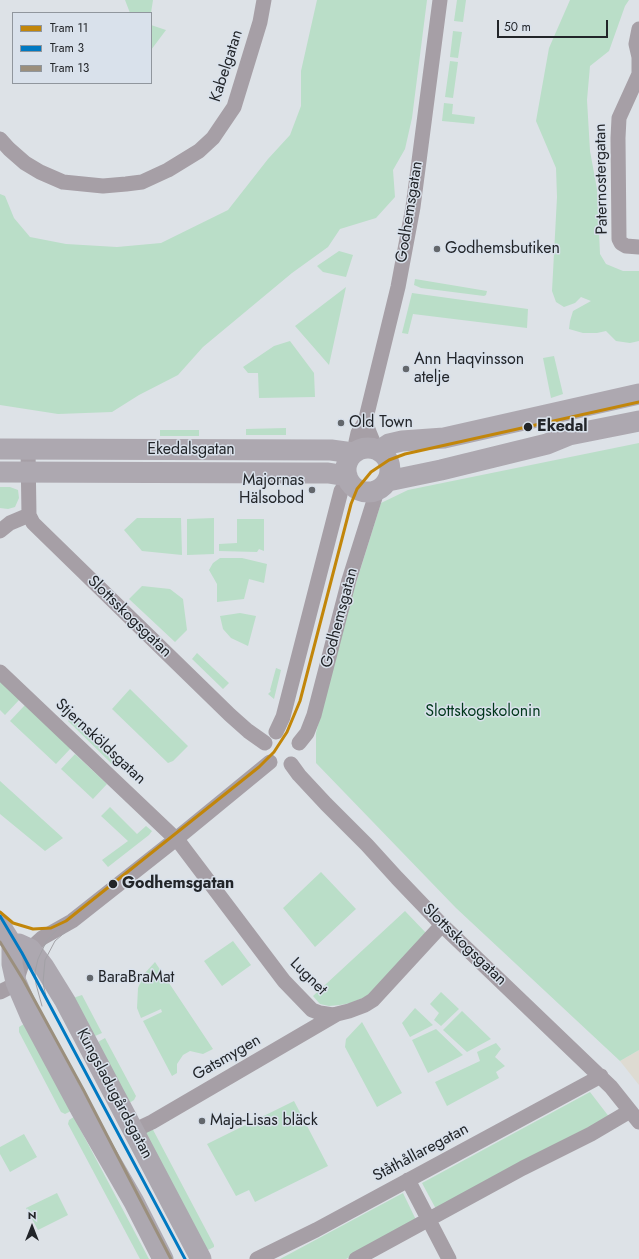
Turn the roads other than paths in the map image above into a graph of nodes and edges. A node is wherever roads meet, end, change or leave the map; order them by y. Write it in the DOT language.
graph roads {
  1 [pos="264,0"];
  2 [pos="440,0"];
  3 [pos="639,29"];
  4 [pos="0,139"];
  5 [pos="639,247"];
  6 [pos="639,394"];
  7 [pos="639,420"];
  8 [pos="0,449"];
  9 [pos="28,450"];
  10 [pos="367,451"];
  11 [pos="0,472"];
  12 [pos="29,473"];
  13 [pos="348,478"];
  14 [pos="382,486"];
  15 [pos="29,515"];
  16 [pos="0,531"];
  17 [pos="0,672"];
  18 [pos="270,737"];
  19 [pos="298,743"];
  20 [pos="270,762"];
  21 [pos="291,764"];
  22 [pos="176,839"];
  23 [pos="0,924"];
  24 [pos="442,925"];
  25 [pos="14,947"];
  26 [pos="8,987"];
  27 [pos="337,1014"];
  28 [pos="601,1076"];
  29 [pos="634,1116"];
  30 [pos="133,1131"];
  31 [pos="408,1180"];
  32 [pos="428,1219"];
  33 [pos="163,1259"];
  34 [pos="201,1259"];
  35 [pos="257,1259"];
  36 [pos="356,1259"];
  37 [pos="449,1259"];
  1 -- 4 [label="street, Kabelgatan"];
  2 -- 10 [label="street, Godhemsgatan"];
  3 -- 5 [label="street, Paternostergatan"];
  6 -- 10 [label="street"];
  7 -- 14 [label="street"];
  8 -- 9 [label="street"];
  9 -- 10 [label="street, Ekedalsgatan"];
  9 -- 12 [label="street"];
  10 -- 13 [label="street, Godhemsgatan"];
  10 -- 14 [label="street, Godhemsgatan"];
  11 -- 12 [label="street"];
  12 -- 13 [label="street, Ekedalsgatan"];
  12 -- 15 [label="street"];
  13 -- 14 [label="street"];
  13 -- 18 [label="street, Godhemsgatan"];
  14 -- 19 [label="street, Godhemsgatan"];
  15 -- 16 [label="street"];
  15 -- 18 [label="street, Slottsskogsgatan"];
  17 -- 22 [label="street, Stjernsköldsgatan"];
  18 -- 19 [label="street"];
  18 -- 20 [label="street"];
  19 -- 21 [label="street, Godhemsgatan"];
  20 -- 21 [label="street"];
  20 -- 22 [label="street"];
  21 -- 24 [label="street, Slottsskogsgatan"];
  22 -- 25 [label="street"];
  22 -- 27 [label="street, Lugnet"];
  23 -- 25 [label="street, Kungsladugårdsgatan"];
  24 -- 27 [label="street, Lugnet"];
  24 -- 28 [label="street, Slottsskogsgatan"];
  25 -- 26 [label="street"];
  25 -- 30 [label="street, Kungsladugårdsgatan"];
  26 -- 33 [label="street"];
  27 -- 30 [label="street, Gatsmygen"];
  28 -- 29 [label="street, Slottsskogsgatan"];
  28 -- 31 [label="street, Ståthållaregatan"];
  29 -- 32 [label="street"];
  30 -- 34 [label="street, Kungsladugårdsgatan"];
  31 -- 32 [label="street"];
  31 -- 35 [label="street, Ståthållaregatan"];
  32 -- 36 [label="street"];
  32 -- 37 [label="street"];
}
